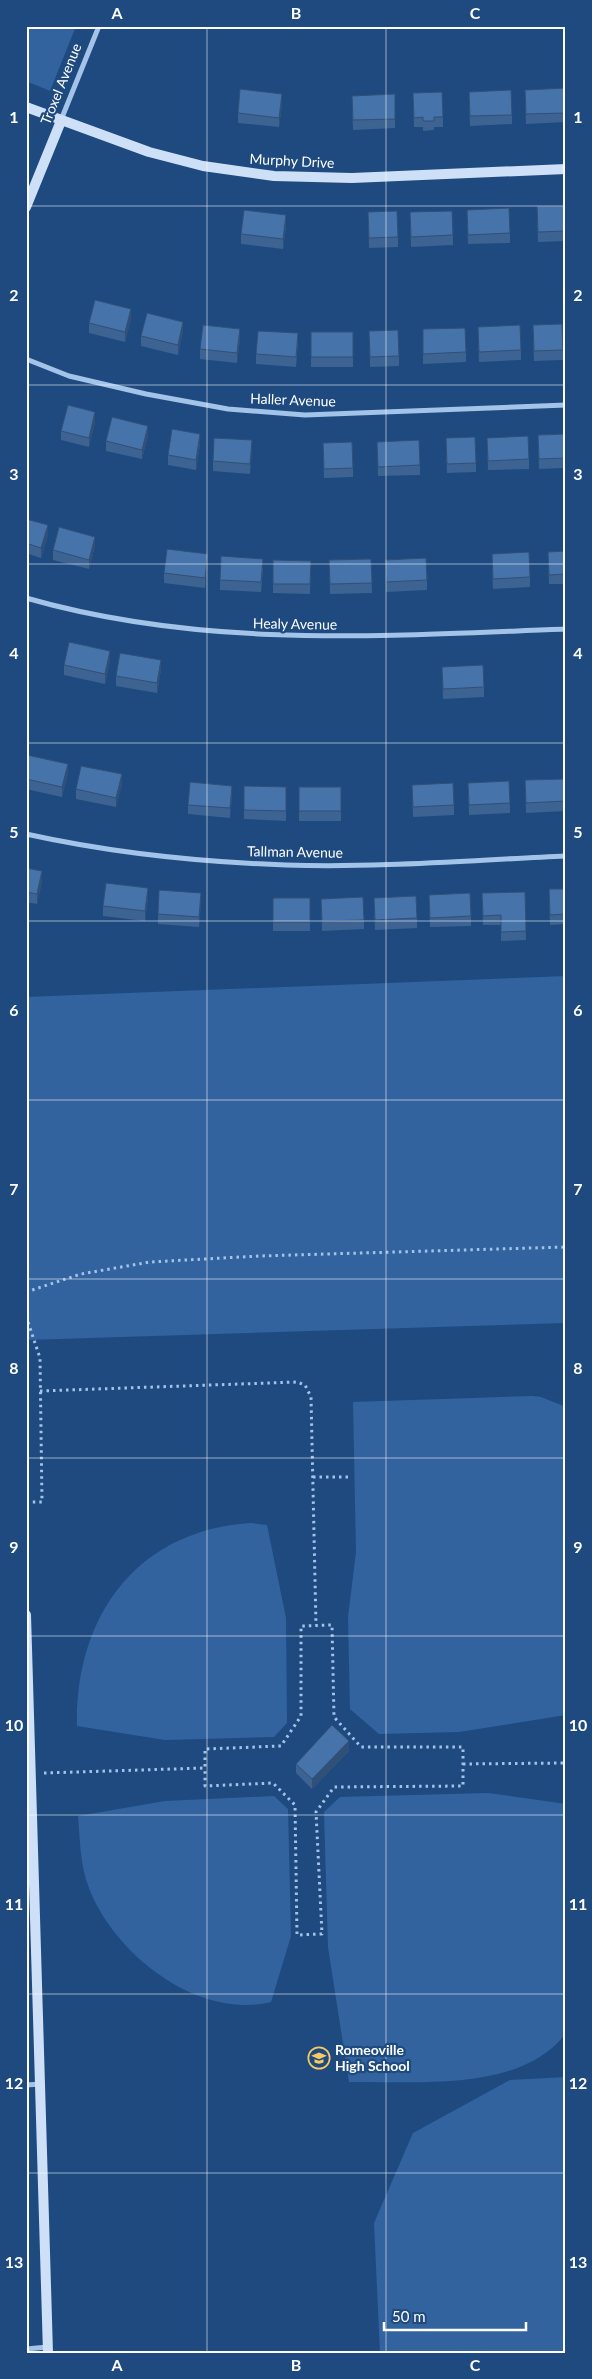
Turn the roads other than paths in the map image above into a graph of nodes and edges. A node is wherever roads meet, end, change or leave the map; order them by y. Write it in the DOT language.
graph roads {
  1 [pos="99,26"];
  2 [pos="26,107"];
  3 [pos="61,121"];
  4 [pos="566,170"];
  5 [pos="26,208"];
  6 [pos="26,359"];
  7 [pos="566,405"];
  8 [pos="26,598"];
  9 [pos="566,629"];
  10 [pos="26,834"];
  11 [pos="566,856"];
  12 [pos="26,1615"];
  13 [pos="29,1812"];
  14 [pos="41,2084"];
  15 [pos="26,2085"];
  16 [pos="26,2349"];
  17 [pos="48,2350"];
  1 -- 3 [label="street, Troxel Avenue"];
  2 -- 3 [label="street, Murphy Drive"];
  3 -- 4 [label="street, Murphy Drive"];
  3 -- 5 [label="street, Troxel Avenue"];
  6 -- 7 [label="street, Haller Avenue"];
  8 -- 9 [label="street, Healy Avenue"];
  10 -- 11 [label="street, Tallman Avenue"];
  12 -- 13 [label="street"];
  13 -- 14 [label="street"];
  14 -- 15 [label="street"];
  14 -- 17 [label="street"];
  16 -- 17 [label="street"];
}
